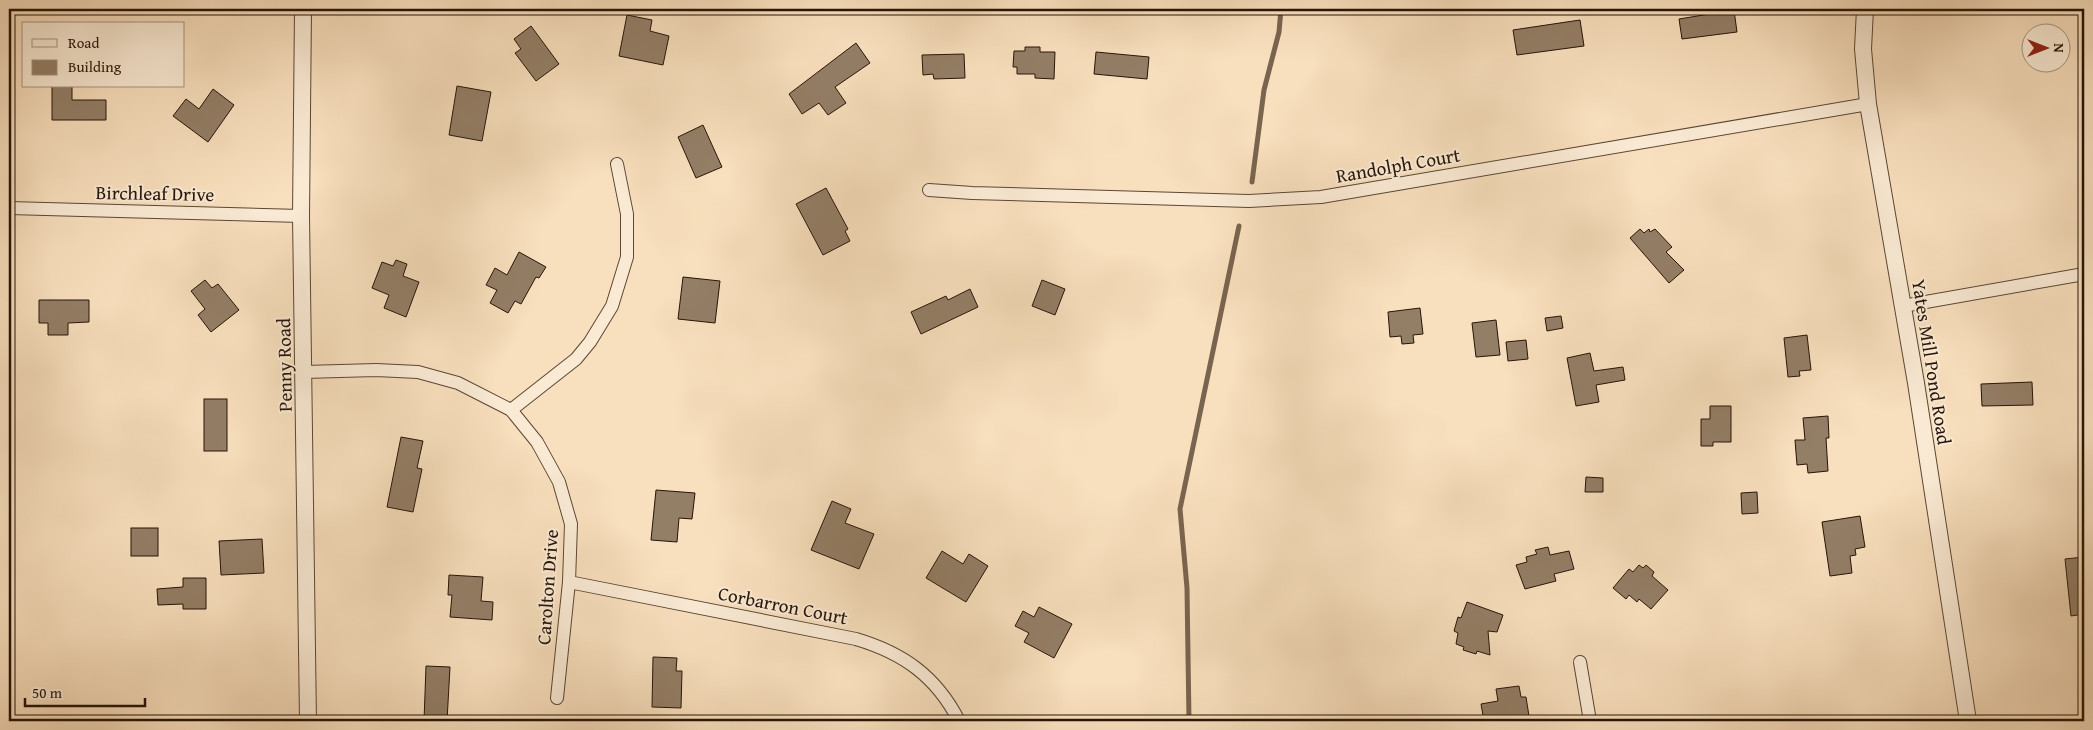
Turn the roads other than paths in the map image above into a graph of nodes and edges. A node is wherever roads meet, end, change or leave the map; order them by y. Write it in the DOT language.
graph roads {
  1 [pos="303,9"];
  2 [pos="1866,9"];
  3 [pos="1868,104"];
  4 [pos="617,164"];
  5 [pos="929,190"];
  6 [pos="9,208"];
  7 [pos="301,216"];
  8 [pos="2084,274"];
  9 [pos="1903,306"];
  10 [pos="304,372"];
  11 [pos="511,410"];
  12 [pos="569,582"];
  13 [pos="1580,662"];
  14 [pos="557,698"];
  15 [pos="308,721"];
  16 [pos="959,721"];
  17 [pos="1590,721"];
  18 [pos="1968,721"];
  1 -- 7 [label="street, Penny Road"];
  2 -- 3 [label="street, Yates Mill Pond Road"];
  3 -- 5 [label="street, Randolph Court"];
  3 -- 9 [label="street, Yates Mill Pond Road"];
  4 -- 11 [label="street"];
  6 -- 7 [label="street, Birchleaf Drive"];
  7 -- 10 [label="street, Penny Road"];
  8 -- 9 [label="street"];
  9 -- 18 [label="street, Yates Mill Pond Road"];
  10 -- 11 [label="street, Carolton Drive"];
  10 -- 15 [label="street, Penny Road"];
  11 -- 12 [label="street, Carolton Drive"];
  12 -- 14 [label="street, Carolton Drive"];
  12 -- 16 [label="street, Corbarron Court"];
  13 -- 17 [label="street"];
}
